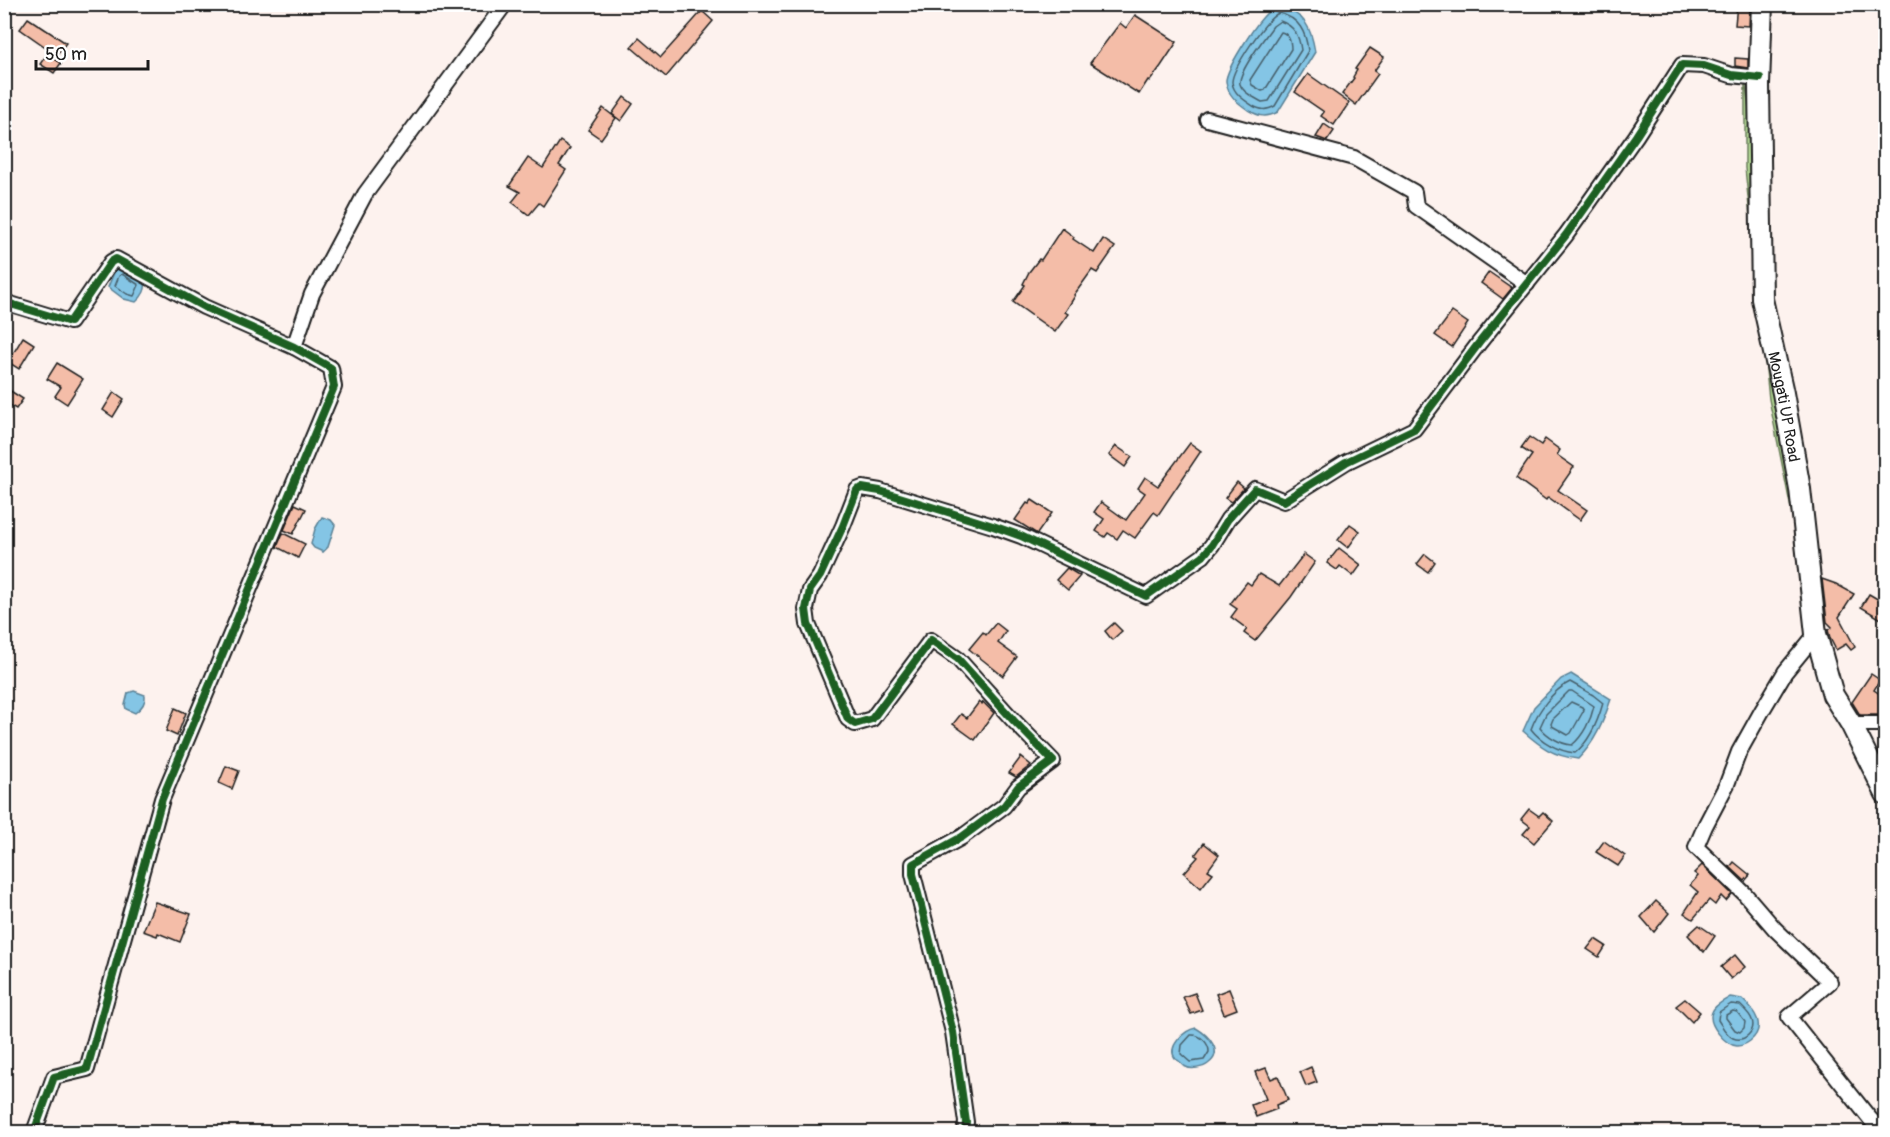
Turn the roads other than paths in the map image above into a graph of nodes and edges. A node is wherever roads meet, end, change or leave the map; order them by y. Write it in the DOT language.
graph roads {
  1 [pos="505,4"];
  2 [pos="1762,4"];
  3 [pos="1760,78"];
  4 [pos="1207,119"];
  5 [pos="1527,284"];
  6 [pos="4,302"];
  7 [pos="294,347"];
  8 [pos="1816,634"];
  9 [pos="1851,724"];
  10 [pos="1886,724"];
  11 [pos="1886,794"];
  12 [pos="34,1132"];
  13 [pos="965,1132"];
  14 [pos="1884,1132"];
  1 -- 7 [label="street"];
  2 -- 3 [label="street, Mougati UP Road"];
  3 -- 5 [label="street"];
  3 -- 8 [label="street, Mougati UP Road"];
  4 -- 5 [label="street"];
  5 -- 13 [label="street"];
  6 -- 7 [label="street"];
  7 -- 12 [label="street"];
  8 -- 9 [label="street, Mougati UP Road"];
  8 -- 14 [label="street"];
  9 -- 10 [label="street"];
  9 -- 11 [label="street, Mougati UP Road"];
}
